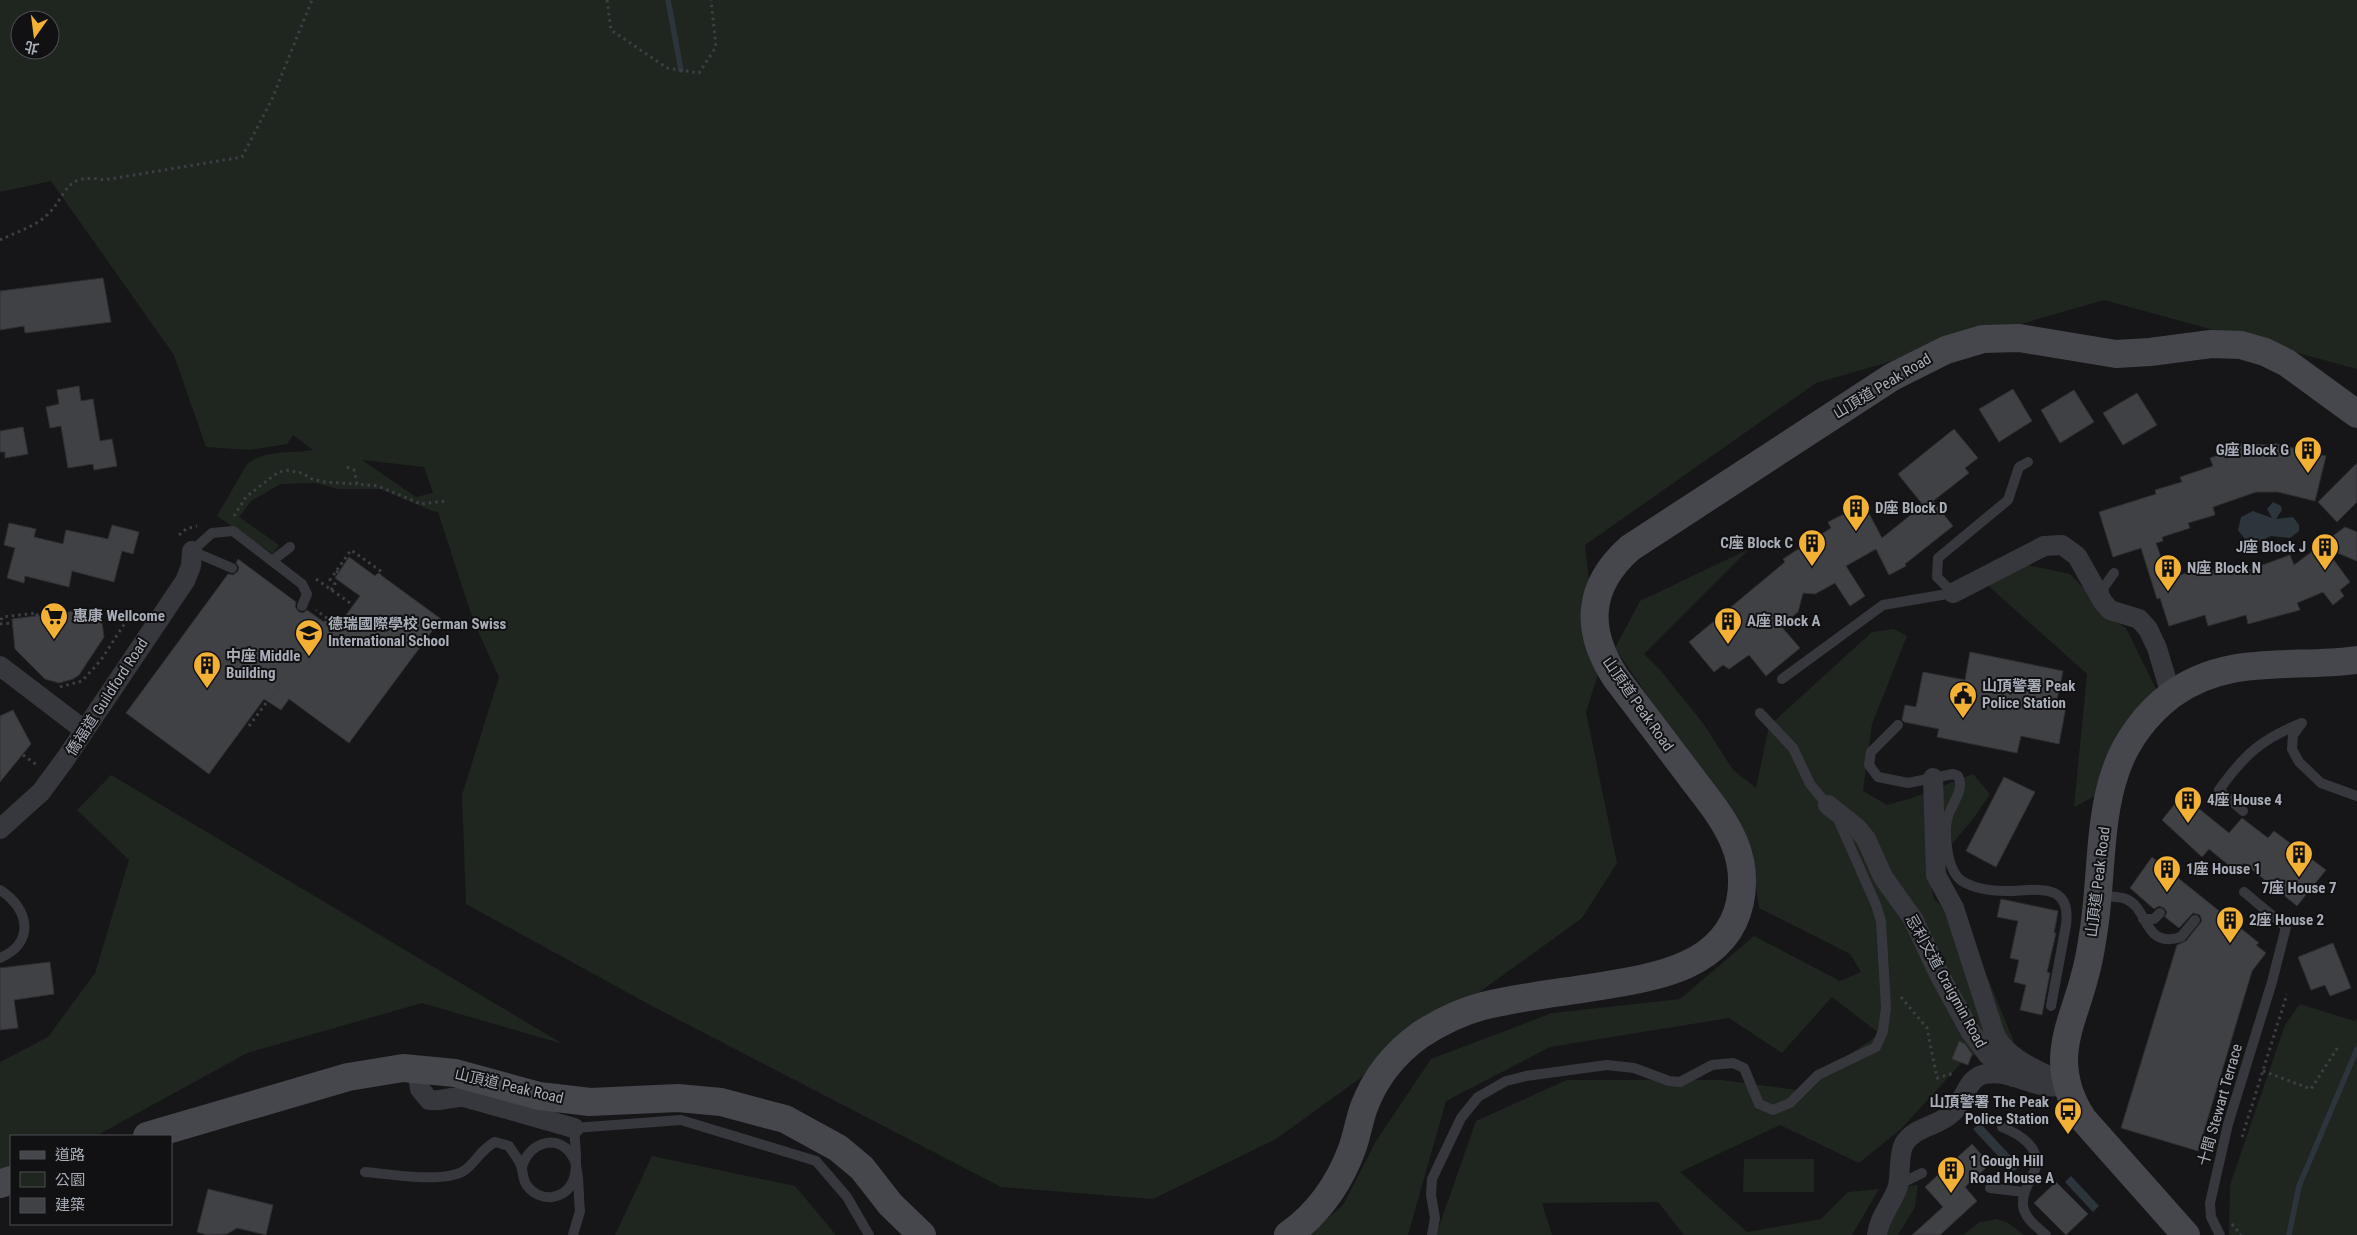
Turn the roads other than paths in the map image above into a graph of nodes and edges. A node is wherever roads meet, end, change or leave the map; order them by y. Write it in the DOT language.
graph roads {
  1 [pos="2357,414"];
  2 [pos="2028,462"];
  3 [pos="290,547"];
  4 [pos="192,551"];
  5 [pos="272,561"];
  6 [pos="232,568"];
  7 [pos="2114,573"];
  8 [pos="1953,593"];
  9 [pos="2102,602"];
  10 [pos="306,606"];
  11 [pos="2357,660"];
  12 [pos="0,666"];
  13 [pos="1782,679"];
  14 [pos="2171,695"];
  15 [pos="1760,713"];
  16 [pos="1898,725"];
  17 [pos="84,730"];
  18 [pos="1933,778"];
  19 [pos="2357,796"];
  20 [pos="1828,806"];
  21 [pos="2243,811"];
  22 [pos="0,830"];
  23 [pos="0,890"];
  24 [pos="2244,892"];
  25 [pos="2098,896"];
  26 [pos="2160,913"];
  27 [pos="2143,918"];
  28 [pos="2195,920"];
  29 [pos="0,958"];
  30 [pos="2051,1006"];
  31 [pos="417,1068"];
  32 [pos="2013,1077"];
  33 [pos="2067,1085"];
  34 [pos="2002,1127"];
  35 [pos="574,1128"];
  36 [pos="150,1135"];
  37 [pos="522,1167"];
  38 [pos="365,1172"];
  39 [pos="1922,1174"];
  40 [pos="1898,1185"];
  41 [pos="1990,1188"];
  42 [pos="2024,1192"];
  43 [pos="574,1235"];
  44 [pos="869,1235"];
  45 [pos="922,1235"];
  46 [pos="1288,1235"];
  47 [pos="1432,1235"];
  48 [pos="1877,1235"];
  49 [pos="2046,1235"];
  50 [pos="2186,1235"];
  51 [pos="2220,1235"];
  1 -- 46 [label="main road, 山頂道 Peak Road"];
  2 -- 8 [label="lane"];
  3 -- 5 [label="lane"];
  4 -- 5 [label="lane"];
  4 -- 6 [label="lane"];
  4 -- 17 [label="street, 僑福道 Guildford Road"];
  5 -- 10 [label="lane"];
  7 -- 9 [label="lane"];
  8 -- 9 [label="street"];
  8 -- 13 [label="lane"];
  9 -- 14 [label="street"];
  11 -- 14 [label="main road, 山頂道 Peak Road"];
  12 -- 17 [label="street"];
  14 -- 25 [label="main road, 山頂道 Peak Road"];
  15 -- 20 [label="lane"];
  16 -- 18 [label="lane"];
  17 -- 22 [label="street, 僑福道 Guildford Road"];
  18 -- 30 [label="lane"];
  18 -- 33 [label="street"];
  19 -- 21 [label="lane"];
  20 -- 32 [label="street, 忌利文道 Craigmin Road"];
  20 -- 47 [label="lane, 忌利文道 Craigmin Road"];
  23 -- 29 [label="lane"];
  24 -- 51 [label="lane, 十間 Stewart Terrace"];
  25 -- 27 [label="lane"];
  25 -- 33 [label="main road, 山頂道 Peak Road"];
  26 -- 27 [label="lane"];
  27 -- 28 [label="lane"];
  31 -- 35 [label="street"];
  31 -- 36 [label="main road, 山頂道 Peak Road"];
  31 -- 45 [label="main road, 山頂道 Peak Road"];
  32 -- 33 [label="street"];
  32 -- 40 [label="street"];
  33 -- 50 [label="main road, 山頂道 Peak Road"];
  34 -- 42 [label="lane"];
  35 -- 37 [label="lane"];
  35 -- 44 [label="lane"];
  37 -- 38 [label="lane"];
  37 -- 43 [label="lane, bridge"];
  39 -- 40 [label="lane"];
  40 -- 48 [label="street"];
  41 -- 42 [label="lane"];
  42 -- 49 [label="lane"];
}
